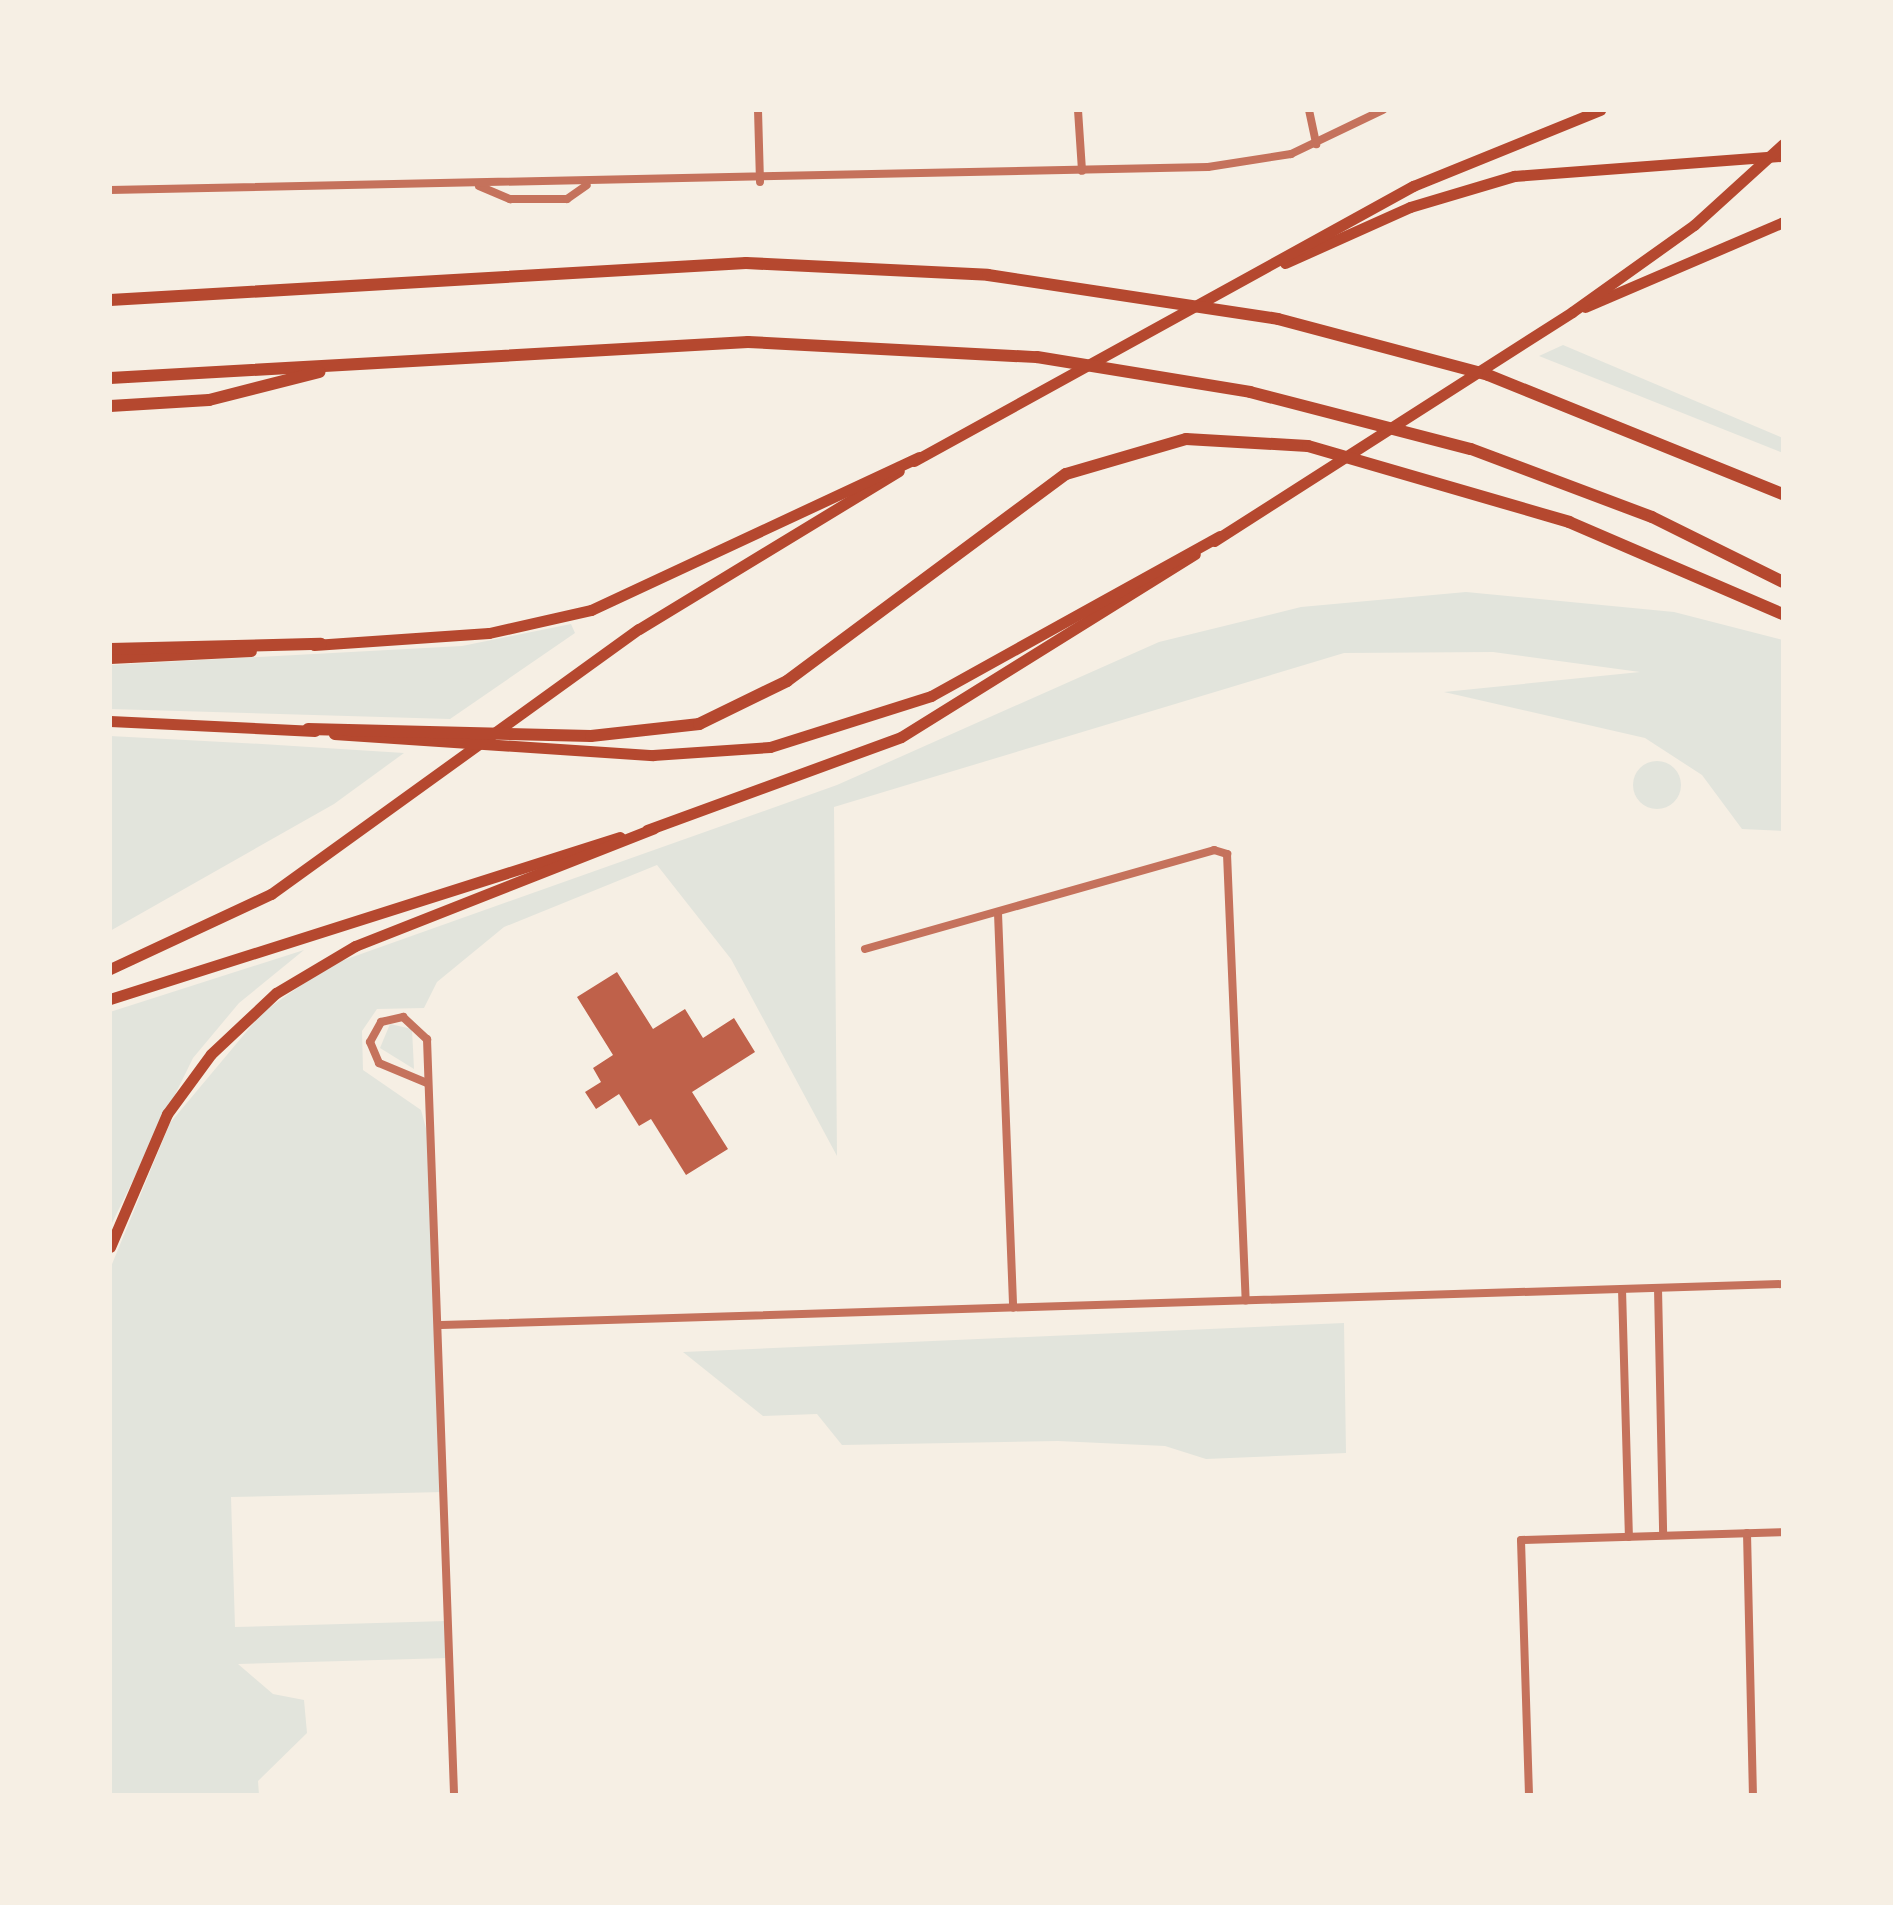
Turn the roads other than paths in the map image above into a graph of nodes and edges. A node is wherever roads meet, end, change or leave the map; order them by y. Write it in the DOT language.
graph roads {
  1 [pos="758,110"];
  2 [pos="1078,110"];
  3 [pos="1310,110"];
  4 [pos="1383,110"];
  5 [pos="1600,110"];
  6 [pos="1316,144"];
  7 [pos="1783,144"];
  8 [pos="1783,156"];
  9 [pos="1082,171"];
  10 [pos="760,182"];
  11 [pos="587,185"];
  12 [pos="479,186"];
  13 [pos="110,190"];
  14 [pos="1783,222"];
  15 [pos="1316,245"];
  16 [pos="110,300"];
  17 [pos="1572,312"];
  18 [pos="346,364"];
  19 [pos="110,378"];
  20 [pos="110,406"];
  21 [pos="919,457"];
  22 [pos="1783,494"];
  23 [pos="1220,536"];
  24 [pos="1783,582"];
  25 [pos="1783,614"];
  26 [pos="321,644"];
  27 [pos="110,649"];
  28 [pos="110,658"];
  29 [pos="110,720"];
  30 [pos="308,730"];
  31 [pos="654,828"];
  32 [pos="998,913"];
  33 [pos="866,949"];
  34 [pos="110,970"];
  35 [pos="110,999"];
  36 [pos="427,1084"];
  37 [pos="110,1247"];
  38 [pos="1783,1284"];
  39 [pos="1658,1288"];
  40 [pos="1622,1289"];
  41 [pos="1246,1301"];
  42 [pos="1013,1308"];
  43 [pos="441,1326"];
  44 [pos="1783,1532"];
  45 [pos="1747,1533"];
  46 [pos="1663,1535"];
  47 [pos="1628,1536"];
  48 [pos="454,1795"];
  49 [pos="1529,1795"];
  50 [pos="1753,1795"];
  1 -- 10 [label="street"];
  2 -- 9 [label="street"];
  3 -- 6 [label="street"];
  4 -- 6 [label="street"];
  5 -- 15 [label="main road"];
  6 -- 9 [label="street"];
  7 -- 17 [label="main road"];
  8 -- 15 [label="main road"];
  9 -- 10 [label="street"];
  10 -- 11 [label="street"];
  11 -- 12 [label="street"];
  11 -- 12 [label="street"];
  12 -- 13 [label="street"];
  14 -- 17 [label="main road"];
  15 -- 21 [label="main road"];
  16 -- 22 [label="highway"];
  17 -- 23 [label="main road"];
  18 -- 19 [label="highway"];
  18 -- 20 [label="highway"];
  18 -- 24 [label="highway"];
  21 -- 26 [label="main road"];
  21 -- 34 [label="main road"];
  23 -- 30 [label="main road"];
  23 -- 31 [label="main road"];
  25 -- 30 [label="highway"];
  26 -- 27 [label="highway"];
  26 -- 28 [label="main road"];
  29 -- 30 [label="main road"];
  31 -- 35 [label="main road"];
  31 -- 37 [label="main road"];
  32 -- 33 [label="street"];
  32 -- 41 [label="street"];
  32 -- 42 [label="street"];
  36 -- 36 [label="street"];
  36 -- 43 [label="street"];
  38 -- 39 [label="street"];
  39 -- 40 [label="street"];
  39 -- 46 [label="street"];
  40 -- 41 [label="street"];
  40 -- 47 [label="street"];
  41 -- 42 [label="street"];
  42 -- 43 [label="street"];
  43 -- 48 [label="street"];
  44 -- 45 [label="street"];
  45 -- 46 [label="street"];
  45 -- 50 [label="street"];
  46 -- 47 [label="street"];
  47 -- 49 [label="street"];
}
